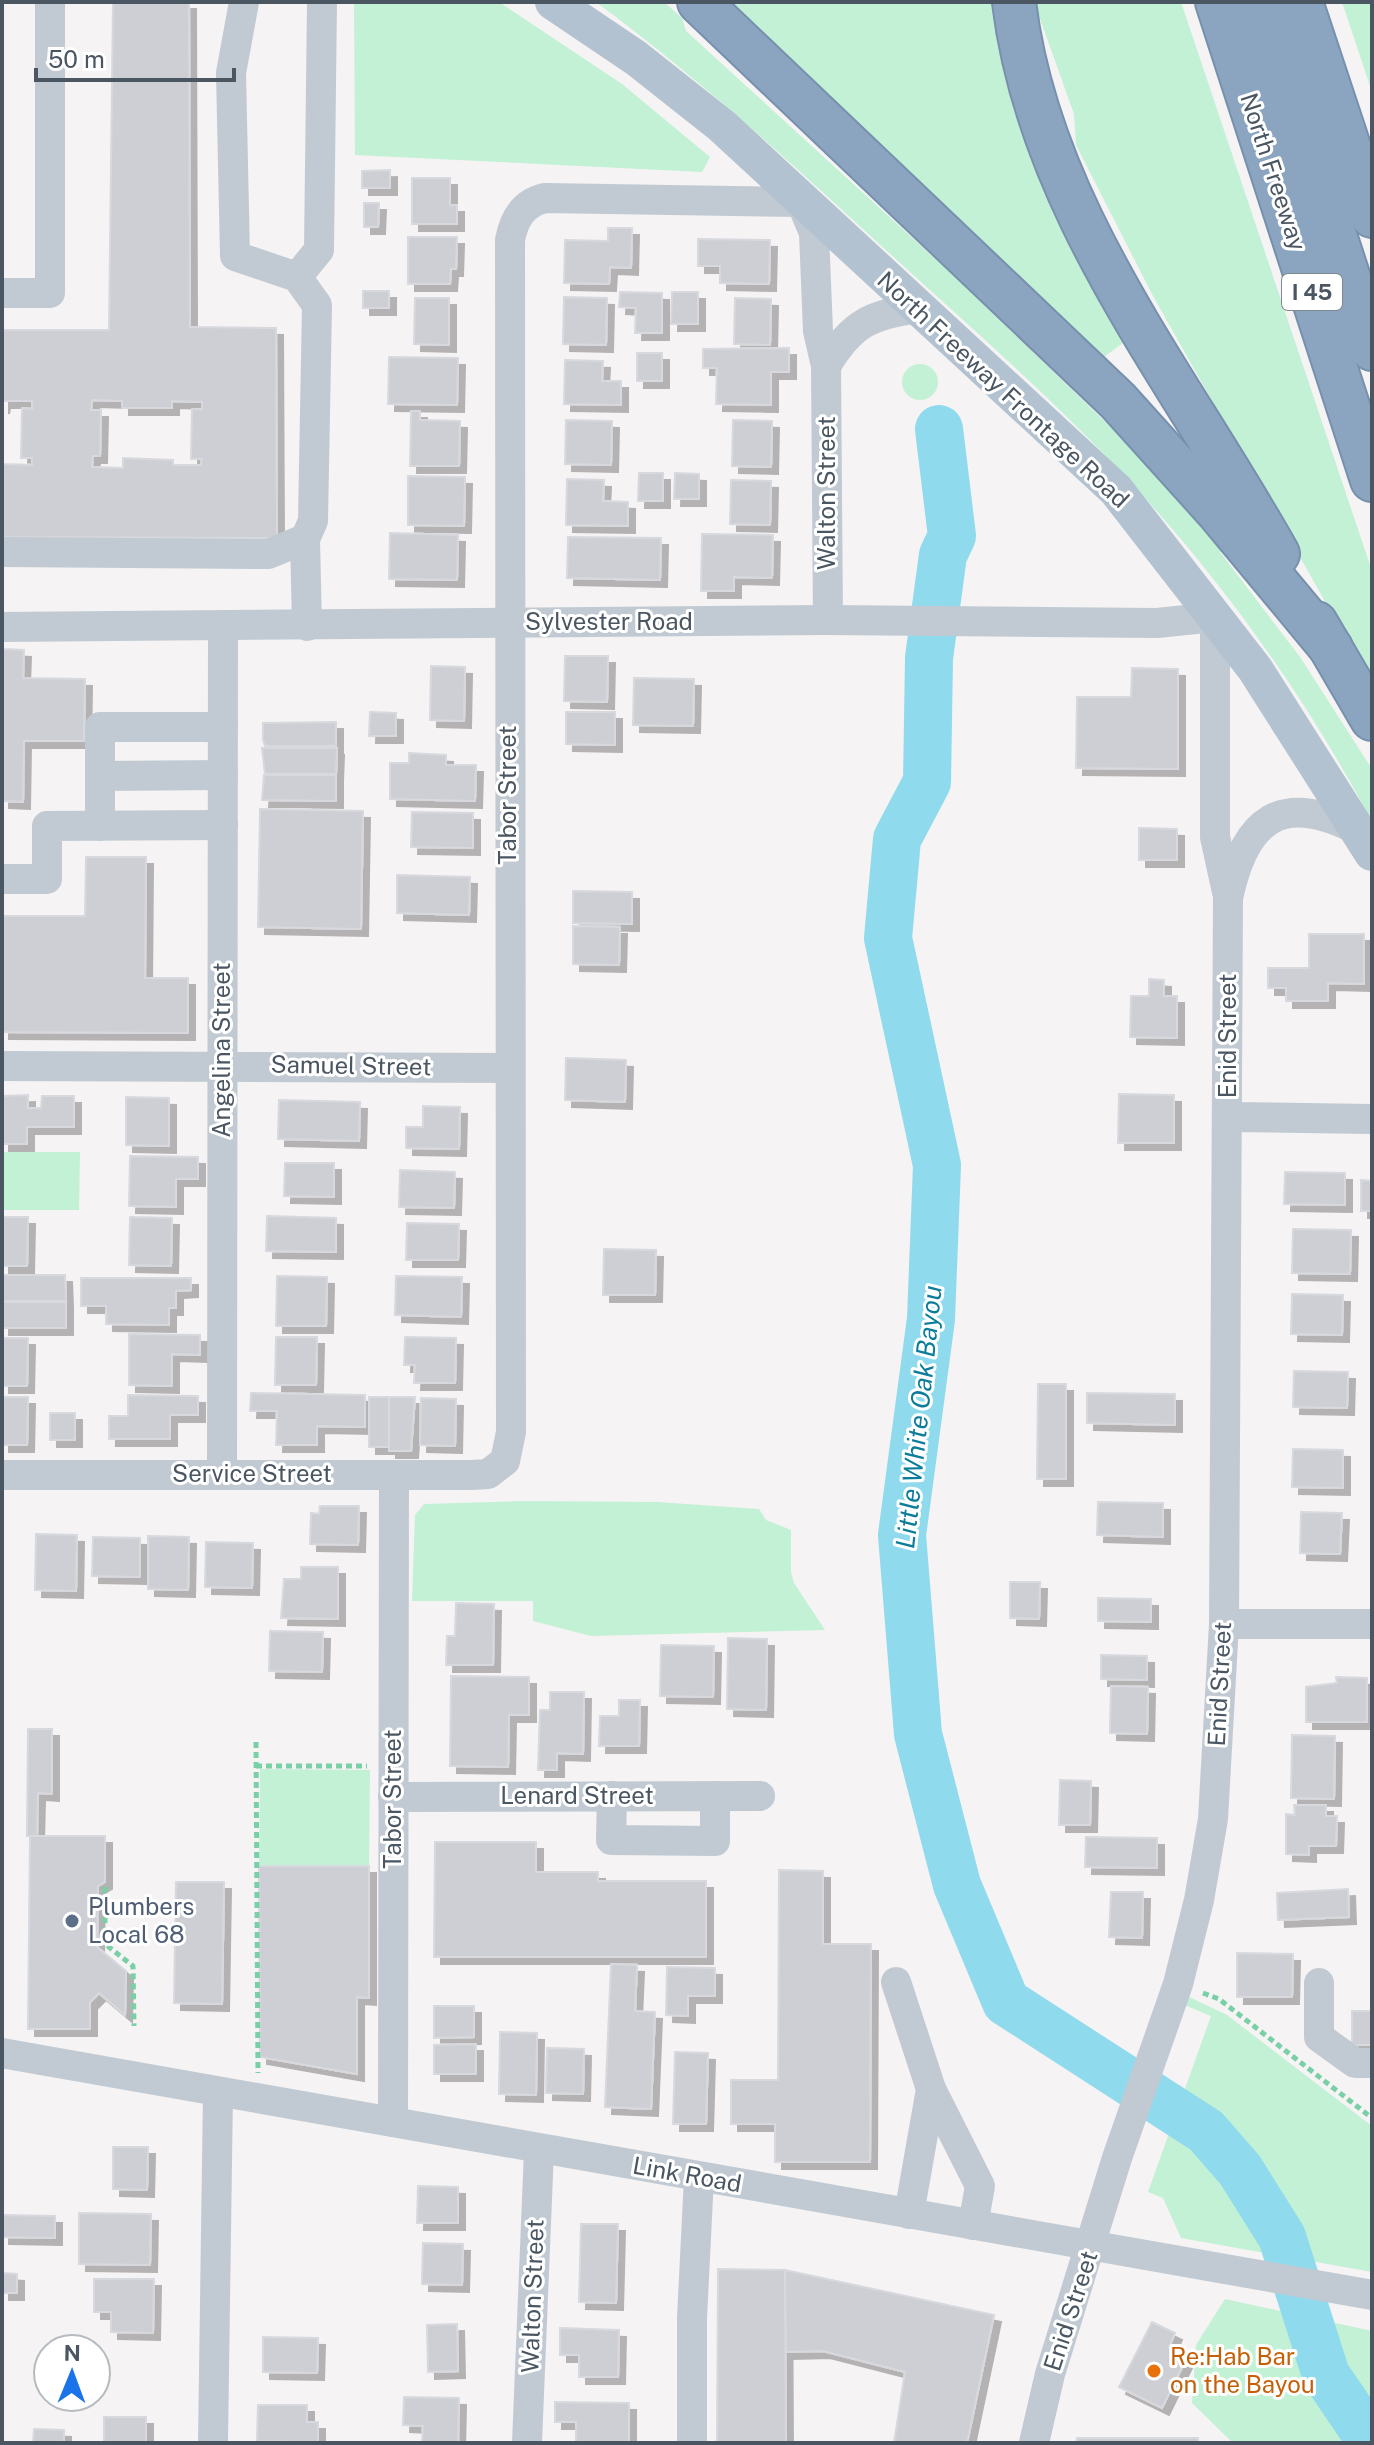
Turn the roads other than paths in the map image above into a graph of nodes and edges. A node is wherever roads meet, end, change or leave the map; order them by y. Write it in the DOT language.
graph roads {
  1 [pos="50,2"];
  2 [pos="244,2"];
  3 [pos="322,2"];
  4 [pos="553,2"];
  5 [pos="686,2"];
  6 [pos="699,2"];
  7 [pos="1014,2"];
  8 [pos="1217,2"];
  9 [pos="1259,2"];
  10 [pos="1301,2"];
  11 [pos="739,41"];
  12 [pos="1271,102"];
  13 [pos="801,202"];
  14 [pos="1372,216"];
  15 [pos="297,277"];
  16 [pos="2,293"];
  17 [pos="919,308"];
  18 [pos="1372,349"];
  19 [pos="826,366"];
  20 [pos="1372,480"];
  21 [pos="305,539"];
  22 [pos="2,552"];
  23 [pos="1215,617"];
  24 [pos="828,620"];
  25 [pos="508,623"];
  26 [pos="307,626"];
  27 [pos="2,627"];
  28 [pos="223,627"];
  29 [pos="1331,648"];
  30 [pos="1372,719"];
  31 [pos="223,727"];
  32 [pos="223,775"];
  33 [pos="100,776"];
  34 [pos="223,825"];
  35 [pos="100,826"];
  36 [pos="1365,841"];
  37 [pos="2,879"];
  38 [pos="1228,898"];
  39 [pos="222,1065"];
  40 [pos="2,1066"];
  41 [pos="509,1068"];
  42 [pos="1228,1117"];
  43 [pos="1372,1119"];
  44 [pos="500,1468"];
  45 [pos="222,1473"];
  46 [pos="2,1475"];
  47 [pos="394,1476"];
  48 [pos="1224,1624"];
  49 [pos="1372,1624"];
  50 [pos="612,1796"];
  51 [pos="715,1796"];
  52 [pos="760,1796"];
  53 [pos="393,1797"];
  54 [pos="896,1982"];
  55 [pos="1319,1983"];
  56 [pos="2,2053"];
  57 [pos="1372,2063"];
  58 [pos="931,2089"];
  59 [pos="218,2092"];
  60 [pos="393,2122"];
  61 [pos="539,2150"];
  62 [pos="699,2177"];
  63 [pos="909,2214"];
  64 [pos="973,2225"];
  65 [pos="1092,2246"];
  66 [pos="1372,2295"];
  67 [pos="213,2443"];
  68 [pos="527,2443"];
  69 [pos="692,2443"];
  70 [pos="1034,2443"];
  1 -- 16 [label="street"];
  2 -- 15 [label="street"];
  3 -- 15 [label="street"];
  4 -- 13 [label="main road, North Freeway Frontage Road"];
  5 -- 11 [label="highway"];
  6 -- 11 [label="highway"];
  7 -- 29 [label="highway"];
  8 -- 12 [label="highway, North Freeway / I 45"];
  9 -- 12 [label="highway, North Freeway"];
  10 -- 14 [label="highway"];
  11 -- 29 [label="highway"];
  12 -- 18 [label="highway, North Freeway"];
  12 -- 20 [label="highway, North Freeway / I 45"];
  13 -- 17 [label="main road, North Freeway Frontage Road"];
  13 -- 19 [label="street, Walton Street"];
  13 -- 25 [label="street, Tabor Street"];
  15 -- 21 [label="street"];
  17 -- 19 [label="street"];
  17 -- 23 [label="main road, North Freeway Frontage Road"];
  19 -- 24 [label="street, Walton Street"];
  21 -- 22 [label="street"];
  21 -- 26 [label="street"];
  23 -- 24 [label="street, Sylvester Road"];
  23 -- 36 [label="main road, North Freeway Frontage Road"];
  23 -- 38 [label="street, Enid Street"];
  24 -- 25 [label="street, Sylvester Road"];
  25 -- 26 [label="street, Sylvester Road"];
  25 -- 41 [label="street, Tabor Street"];
  26 -- 28 [label="street, Sylvester Road"];
  27 -- 28 [label="street, Sylvester Road"];
  28 -- 31 [label="street, Angelina Street"];
  29 -- 30 [label="highway"];
  31 -- 32 [label="street, Angelina Street"];
  31 -- 33 [label="street"];
  32 -- 33 [label="street"];
  32 -- 34 [label="street, Angelina Street"];
  33 -- 35 [label="street"];
  34 -- 35 [label="street"];
  34 -- 39 [label="street, Angelina Street"];
  35 -- 37 [label="street"];
  36 -- 38 [label="street, Enid Street"];
  38 -- 42 [label="street, Enid Street"];
  39 -- 40 [label="street, Samuel Street"];
  39 -- 41 [label="street, Samuel Street"];
  39 -- 45 [label="street, Angelina Street"];
  41 -- 44 [label="street, Tabor Street"];
  42 -- 43 [label="street"];
  42 -- 48 [label="street, Enid Street"];
  44 -- 47 [label="street, Service Street"];
  45 -- 46 [label="street, Service Street"];
  45 -- 47 [label="street, Service Street"];
  47 -- 53 [label="street, Tabor Street"];
  48 -- 49 [label="street"];
  48 -- 65 [label="street, Enid Street"];
  50 -- 51 [label="street, Lenard Street"];
  50 -- 51 [label="street"];
  50 -- 53 [label="street, Lenard Street"];
  51 -- 52 [label="street, Lenard Street"];
  53 -- 60 [label="street, Tabor Street"];
  54 -- 58 [label="street"];
  55 -- 57 [label="street"];
  56 -- 59 [label="street, Link Road"];
  58 -- 63 [label="street"];
  58 -- 64 [label="street"];
  59 -- 60 [label="street, Link Road"];
  59 -- 67 [label="street"];
  60 -- 61 [label="street, Link Road"];
  61 -- 62 [label="street, Link Road"];
  61 -- 68 [label="street, Walton Street"];
  62 -- 63 [label="street, Link Road"];
  62 -- 69 [label="street"];
  63 -- 64 [label="street, Link Road"];
  64 -- 65 [label="street, Link Road"];
  65 -- 66 [label="street, Link Road"];
  65 -- 70 [label="street, Enid Street"];
}
